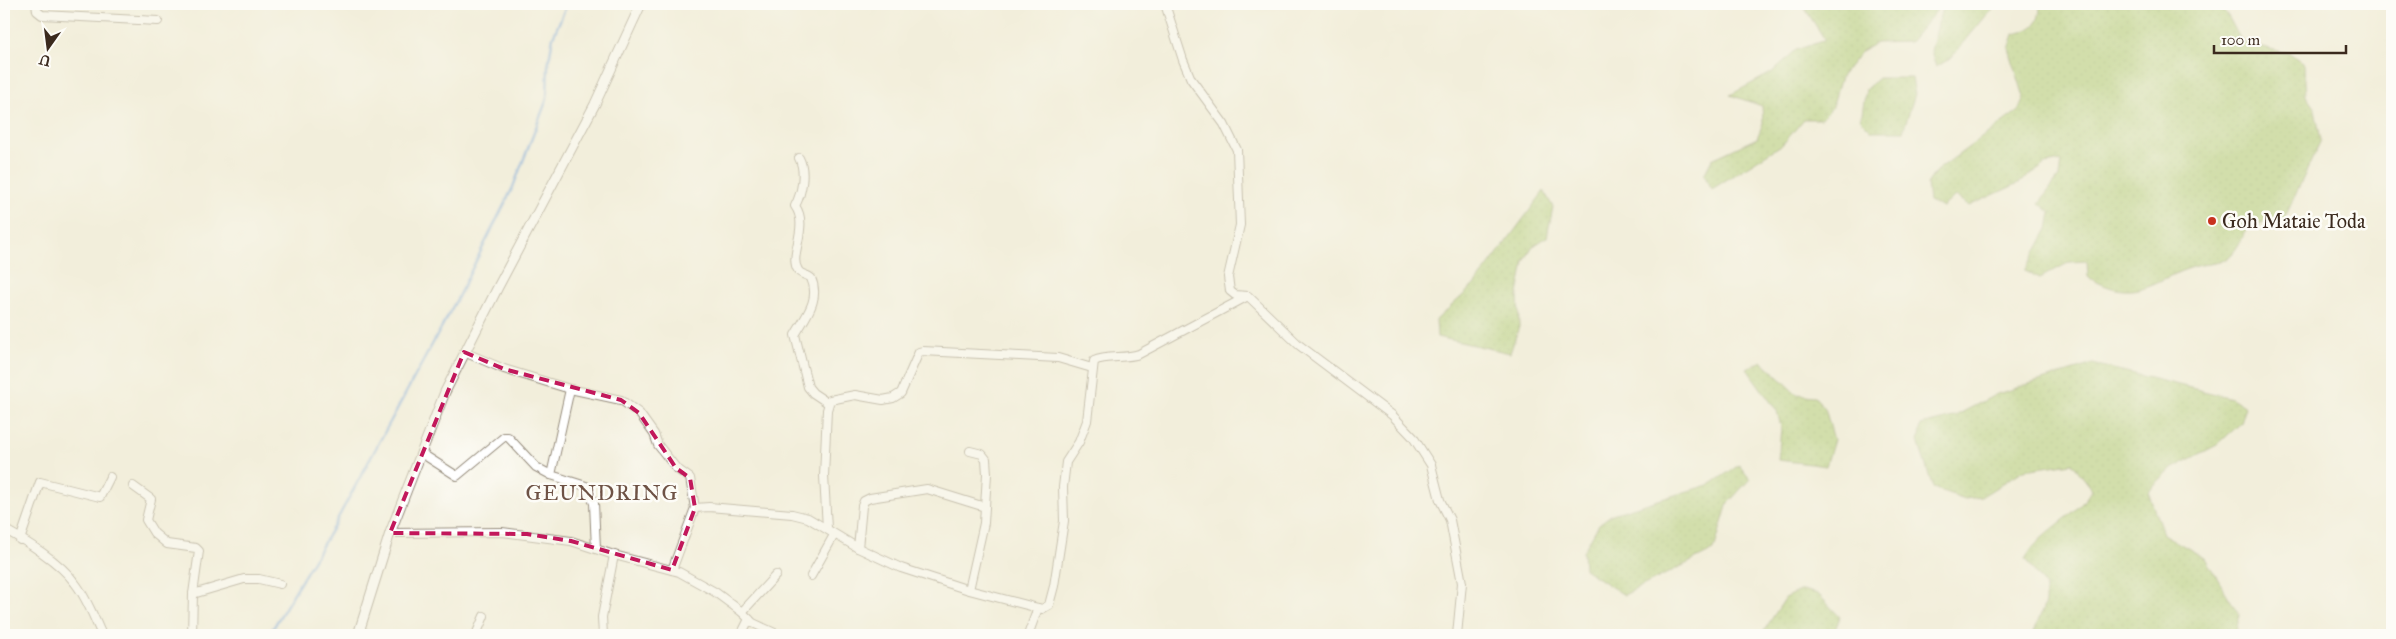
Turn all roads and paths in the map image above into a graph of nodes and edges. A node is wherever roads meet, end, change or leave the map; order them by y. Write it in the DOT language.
graph roads {
  1 [pos="36,4"];
  2 [pos="641,4"];
  3 [pos="1165,4"];
  4 [pos="158,21"];
  5 [pos="799,158"];
  6 [pos="1248,296"];
  7 [pos="464,352"];
  8 [pos="1092,368"];
  9 [pos="570,389"];
  10 [pos="828,403"];
  11 [pos="970,451"];
  12 [pos="421,453"];
  13 [pos="551,475"];
  14 [pos="110,477"];
  15 [pos="133,486"];
  16 [pos="985,506"];
  17 [pos="695,508"];
  18 [pos="827,528"];
  19 [pos="4,529"];
  20 [pos="390,532"];
  21 [pos="834,535"];
  22 [pos="20,540"];
  23 [pos="858,548"];
  24 [pos="596,549"];
  25 [pos="614,555"];
  26 [pos="672,570"];
  27 [pos="776,575"];
  28 [pos="811,576"];
  29 [pos="280,584"];
  30 [pos="969,590"];
  31 [pos="193,594"];
  32 [pos="1038,608"];
  33 [pos="742,612"];
  34 [pos="484,616"];
  35 [pos="749,619"];
  36 [pos="359,633"];
  37 [pos="102,635"];
  38 [pos="193,635"];
  39 [pos="369,635"];
  40 [pos="476,635"];
  41 [pos="603,635"];
  42 [pos="741,635"];
  43 [pos="779,635"];
  44 [pos="1028,635"];
  45 [pos="1457,635"];
  1 -- 4 [label="street"];
  2 -- 7 [label="street"];
  3 -- 6 [label="street"];
  5 -- 10 [label="street"];
  6 -- 8 [label="street"];
  6 -- 45 [label="street"];
  7 -- 9 [label="street"];
  7 -- 12 [label="street"];
  8 -- 10 [label="street"];
  8 -- 32 [label="street"];
  9 -- 13 [label="street"];
  9 -- 17 [label="street"];
  10 -- 18 [label="street"];
  11 -- 16 [label="street"];
  12 -- 13 [label="street"];
  12 -- 20 [label="street"];
  13 -- 24 [label="street"];
  14 -- 22 [label="street"];
  15 -- 31 [label="street"];
  16 -- 23 [label="street"];
  16 -- 30 [label="street"];
  17 -- 18 [label="street"];
  17 -- 26 [label="street"];
  18 -- 21 [label="street"];
  19 -- 22 [label="street"];
  20 -- 24 [label="street"];
  20 -- 36 [label="street"];
  21 -- 23 [label="street"];
  21 -- 28 [label="street"];
  22 -- 37 [label="street"];
  23 -- 30 [label="street"];
  24 -- 25 [label="street"];
  25 -- 26 [label="street"];
  25 -- 41 [label="street"];
  26 -- 33 [label="street"];
  27 -- 33 [label="street"];
  29 -- 31 [label="street"];
  30 -- 32 [label="street"];
  31 -- 38 [label="street"];
  32 -- 44 [label="street"];
  33 -- 35 [label="street"];
  34 -- 40 [label="street"];
  35 -- 42 [label="street"];
  35 -- 43 [label="street"];
  36 -- 39 [label="street"];
}
